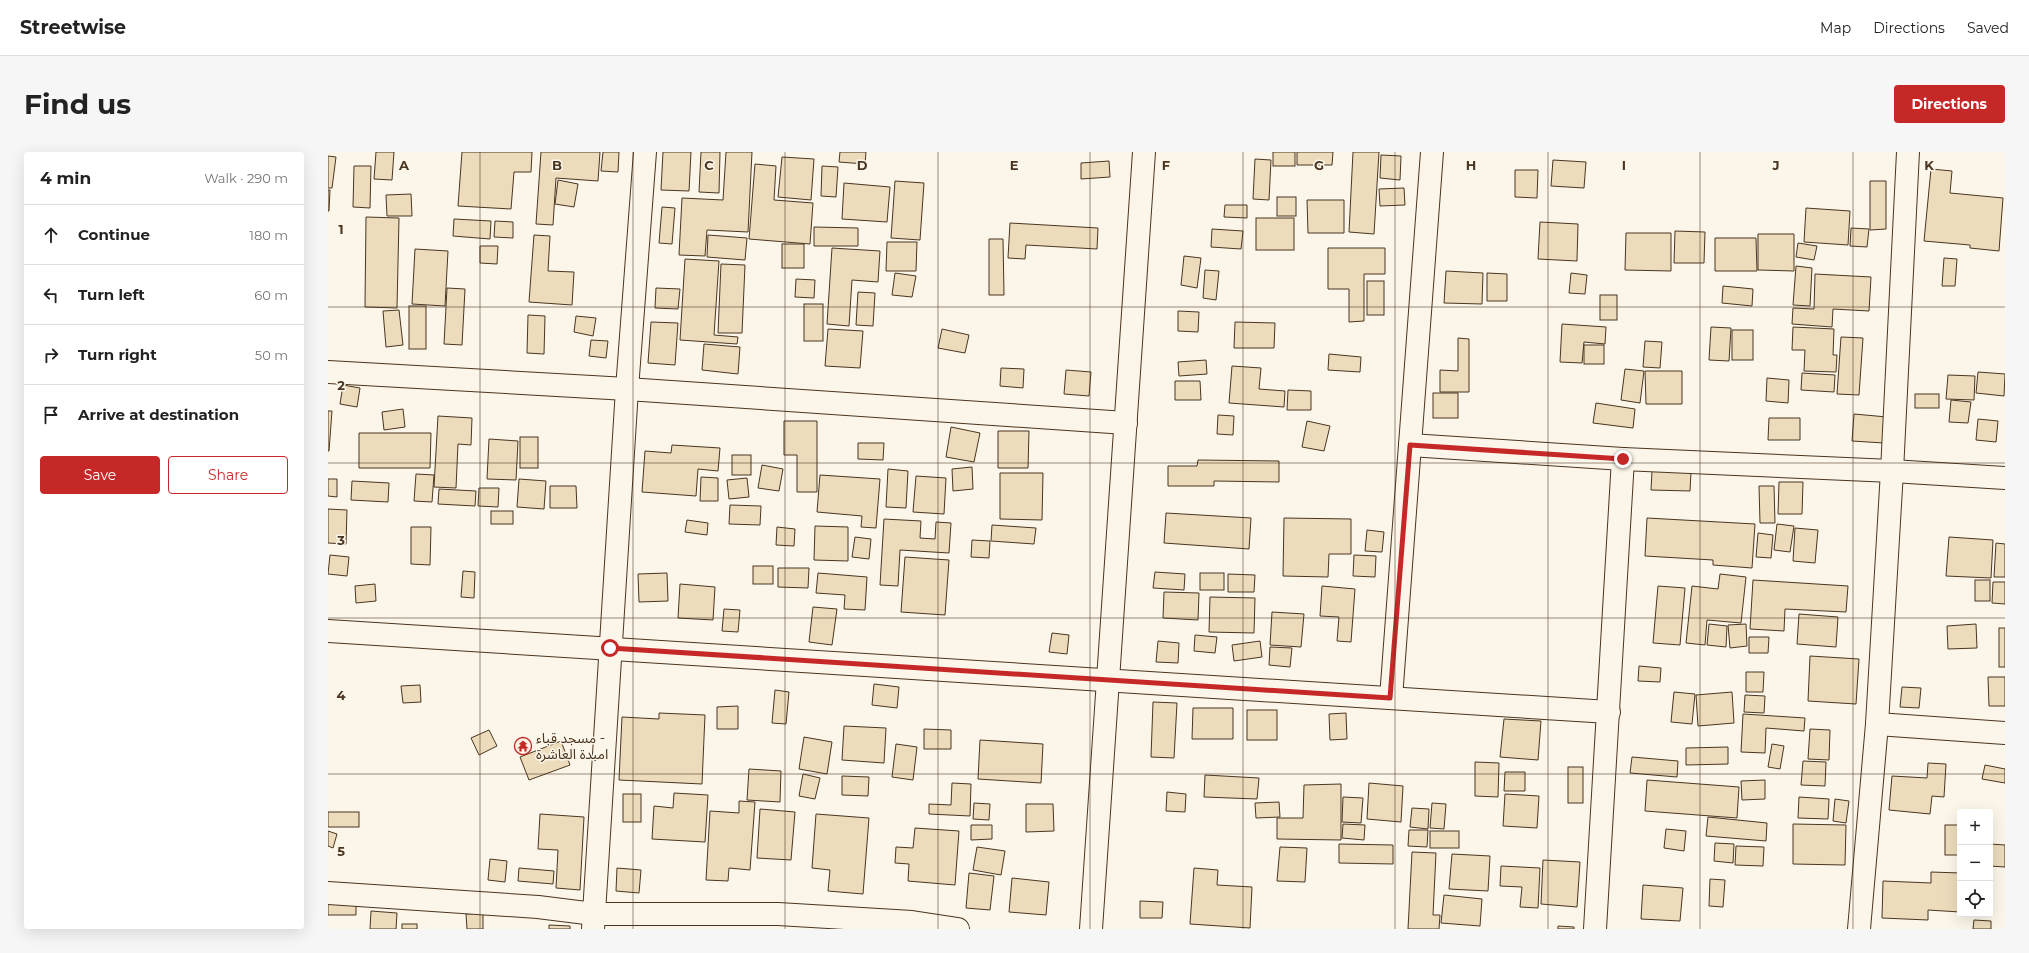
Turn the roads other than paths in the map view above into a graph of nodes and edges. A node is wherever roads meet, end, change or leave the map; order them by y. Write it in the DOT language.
graph roads {
  1 [pos="644,152"];
  2 [pos="1144,152"];
  3 [pos="1432,152"];
  4 [pos="1908,152"];
  5 [pos="328,372"];
  6 [pos="626,389"];
  7 [pos="1126,423"];
  8 [pos="1410,445"];
  9 [pos="1623,459"];
  10 [pos="1892,471"];
  11 [pos="2005,478"];
  12 [pos="328,631"];
  13 [pos="610,648"];
  14 [pos="1109,679"];
  15 [pos="1390,698"];
  16 [pos="1609,712"];
  17 [pos="1877,724"];
  18 [pos="2005,733"];
  19 [pos="328,893"];
  20 [pos="594,921"];
  21 [pos="958,929"];
  22 [pos="1091,929"];
  23 [pos="1595,929"];
  24 [pos="1859,929"];
  1 -- 6 [label="street"];
  2 -- 7 [label="street"];
  3 -- 8 [label="street"];
  4 -- 10 [label="street"];
  5 -- 6 [label="street"];
  6 -- 7 [label="street"];
  6 -- 13 [label="street"];
  7 -- 14 [label="street"];
  8 -- 9 [label="street"];
  8 -- 15 [label="street"];
  9 -- 10 [label="street"];
  9 -- 16 [label="street"];
  10 -- 11 [label="street"];
  10 -- 17 [label="street"];
  12 -- 13 [label="street"];
  13 -- 14 [label="street"];
  13 -- 20 [label="street"];
  14 -- 15 [label="street"];
  14 -- 22 [label="street"];
  15 -- 16 [label="street"];
  16 -- 23 [label="street"];
  17 -- 18 [label="street"];
  17 -- 24 [label="street"];
  19 -- 20 [label="street"];
  20 -- 21 [label="street"];
}
